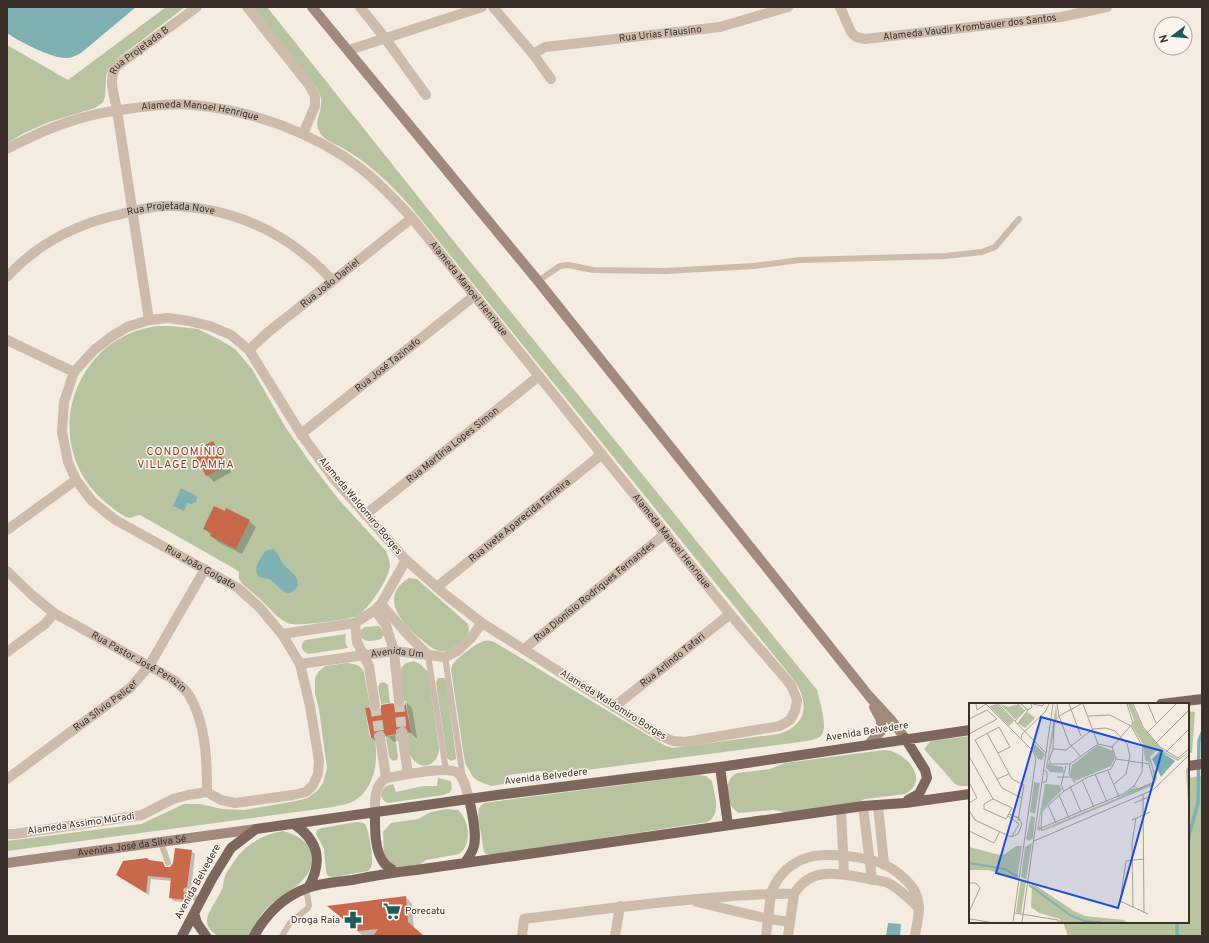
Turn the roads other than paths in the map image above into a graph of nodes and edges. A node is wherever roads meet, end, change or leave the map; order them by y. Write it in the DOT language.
graph roads {
  1 [pos="197,7"];
  2 [pos="247,7"];
  3 [pos="312,7"];
  4 [pos="360,7"];
  5 [pos="482,7"];
  6 [pos="493,7"];
  7 [pos="788,7"];
  8 [pos="840,7"];
  9 [pos="1107,7"];
  10 [pos="385,38"];
  11 [pos="349,50"];
  12 [pos="533,54"];
  13 [pos="552,79"];
  14 [pos="426,95"];
  15 [pos="117,110"];
  16 [pos="303,134"];
  17 [pos="7,149"];
  18 [pos="132,211"];
  19 [pos="412,218"];
  20 [pos="1020,219"];
  21 [pos="7,278"];
  22 [pos="332,280"];
  23 [pos="538,281"];
  24 [pos="474,296"];
  25 [pos="149,320"];
  26 [pos="7,340"];
  27 [pos="249,350"];
  28 [pos="74,372"];
  29 [pos="539,376"];
  30 [pos="301,434"];
  31 [pos="602,454"];
  32 [pos="76,480"];
  33 [pos="365,515"];
  34 [pos="7,530"];
  35 [pos="666,533"];
  36 [pos="406,560"];
  37 [pos="205,569"];
  38 [pos="7,571"];
  39 [pos="437,587"];
  40 [pos="378,607"];
  41 [pos="54,613"];
  42 [pos="730,614"];
  43 [pos="355,623"];
  44 [pos="482,623"];
  45 [pos="282,634"];
  46 [pos="524,650"];
  47 [pos="394,651"];
  48 [pos="7,652"];
  49 [pos="363,654"];
  50 [pos="428,655"];
  51 [pos="445,657"];
  52 [pos="300,664"];
  53 [pos="149,666"];
  54 [pos="869,696"];
  55 [pos="1202,699"];
  56 [pos="399,702"];
  57 [pos="1168,703"];
  58 [pos="375,706"];
  59 [pos="614,706"];
  60 [pos="969,730"];
  61 [pos="402,733"];
  62 [pos="380,737"];
  63 [pos="904,738"];
  64 [pos="673,741"];
  65 [pos="869,744"];
  66 [pos="1202,764"];
  67 [pos="1189,766"];
  68 [pos="720,767"];
  69 [pos="446,770"];
  70 [pos="408,774"];
  71 [pos="386,778"];
  72 [pos="7,779"];
  73 [pos="463,779"];
  74 [pos="207,792"];
  75 [pos="969,794"];
  76 [pos="469,799"];
  77 [pos="905,803"];
  78 [pos="863,806"];
  79 [pos="878,806"];
  80 [pos="841,810"];
  81 [pos="375,812"];
  82 [pos="294,824"];
  83 [pos="728,825"];
  84 [pos="256,829"];
  85 [pos="7,834"];
  86 [pos="161,842"];
  87 [pos="843,856"];
  88 [pos="870,860"];
  89 [pos="168,863"];
  90 [pos="465,863"];
  91 [pos="10,864"];
  92 [pos="884,864"];
  93 [pos="395,872"];
  94 [pos="844,874"];
  95 [pos="872,880"];
  96 [pos="307,888"];
  97 [pos="187,891"];
  98 [pos="771,893"];
  99 [pos="794,894"];
  100 [pos="687,900"];
  101 [pos="200,902"];
  102 [pos="620,906"];
  103 [pos="919,908"];
  104 [pos="194,913"];
  105 [pos="769,919"];
  106 [pos="790,922"];
  107 [pos="182,936"];
  108 [pos="206,936"];
  109 [pos="254,936"];
  110 [pos="282,936"];
  111 [pos="522,936"];
  112 [pos="615,936"];
  113 [pos="766,936"];
  114 [pos="788,936"];
  115 [pos="915,936"];
  1 -- 15 [label="street, Rua Projetada B"];
  2 -- 16 [label="street"];
  3 -- 11 [label="street"];
  4 -- 10 [label="street"];
  5 -- 10 [label="street"];
  6 -- 12 [label="street"];
  7 -- 12 [label="street, Rua Urias Flausino"];
  8 -- 9 [label="street, Alameda Vaudir Krombauer dos Santos"];
  10 -- 11 [label="street"];
  10 -- 14 [label="street"];
  11 -- 23 [label="street"];
  12 -- 13 [label="street"];
  15 -- 16 [label="street, Alameda Manoel Henrique"];
  15 -- 17 [label="street, Alameda Manoel Henrique"];
  15 -- 18 [label="street, Rua Projetada B"];
  16 -- 19 [label="street, Alameda Manoel Henrique"];
  18 -- 21 [label="street, Rua Projetada Nove"];
  18 -- 22 [label="street, Rua Projetada Nove"];
  18 -- 25 [label="street, Rua Projetada B"];
  19 -- 22 [label="street, Rua João Daniel"];
  19 -- 24 [label="street, Alameda Manoel Henrique"];
  20 -- 23 [label="lane"];
  22 -- 27 [label="street, Rua João Daniel"];
  23 -- 54 [label="street"];
  24 -- 29 [label="street, Alameda Manoel Henrique"];
  24 -- 30 [label="street, Rua José Tazinafo"];
  25 -- 27 [label="street, Alameda Waldomiro Borges"];
  25 -- 28 [label="street, Alameda Waldomiro Borges"];
  26 -- 28 [label="street"];
  27 -- 30 [label="street, Alameda Waldomiro Borges"];
  28 -- 32 [label="street, Rua João Golgato"];
  29 -- 31 [label="street, Alameda Manoel Henrique"];
  29 -- 33 [label="street, Rua Martíria Lopes Simon"];
  30 -- 33 [label="street, Alameda Waldomiro Borges"];
  31 -- 35 [label="street, Alameda Manoel Henrique"];
  31 -- 39 [label="street, Rua Ivete Aparecida Ferreira"];
  32 -- 34 [label="street"];
  32 -- 37 [label="street, Rua João Golgato"];
  33 -- 36 [label="street, Alameda Waldomiro Borges"];
  35 -- 42 [label="street, Alameda Manoel Henrique"];
  35 -- 46 [label="street, Rua Dionísio Rodrigues Fernandes"];
  36 -- 39 [label="street, Alameda Waldomiro Borges"];
  36 -- 40 [label="street"];
  37 -- 45 [label="street, Rua João Golgato"];
  37 -- 53 [label="street, Rua Sílvio Pelicer"];
  38 -- 41 [label="street, Rua Pastor José Perozin"];
  39 -- 44 [label="street, Alameda Waldomiro Borges"];
  40 -- 43 [label="street"];
  40 -- 47 [label="street"];
  40 -- 50 [label="street"];
  41 -- 48 [label="street"];
  41 -- 53 [label="street, Rua Pastor José Perozin"];
  42 -- 59 [label="street, Rua Arlindo Tafari"];
  42 -- 64 [label="street, Alameda Manoel Henrique"];
  43 -- 45 [label="street"];
  43 -- 49 [label="street"];
  44 -- 46 [label="street, Alameda Waldomiro Borges"];
  44 -- 51 [label="street"];
  45 -- 52 [label="street, Rua João Golgato"];
  46 -- 59 [label="street, Alameda Waldomiro Borges"];
  47 -- 49 [label="street, Avenida Um"];
  47 -- 50 [label="street, Avenida Um"];
  47 -- 56 [label="street"];
  49 -- 52 [label="street, Avenida Um"];
  49 -- 58 [label="street"];
  50 -- 51 [label="street, Avenida Um"];
  50 -- 69 [label="lane"];
  51 -- 73 [label="lane"];
  52 -- 74 [label="street, Rua João Golgato"];
  53 -- 72 [label="street, Rua Sílvio Pelicer"];
  53 -- 74 [label="street, Rua Pastor José Perozin"];
  54 -- 63 [label="street"];
  54 -- 65 [label="street"];
  55 -- 57 [label="main road"];
  59 -- 64 [label="street, Alameda Waldomiro Borges"];
  60 -- 63 [label="main road, Avenida Belvedere"];
  61 -- 70 [label="street"];
  62 -- 71 [label="street"];
  63 -- 65 [label="main road, Avenida Belvedere"];
  63 -- 77 [label="main road"];
  65 -- 68 [label="main road, Avenida Belvedere"];
  66 -- 67 [label="main road"];
  68 -- 76 [label="main road, Avenida Belvedere"];
  68 -- 83 [label="main road"];
  69 -- 70 [label="street"];
  69 -- 73 [label="street"];
  70 -- 71 [label="street"];
  71 -- 81 [label="street"];
  73 -- 76 [label="street"];
  74 -- 85 [label="street, Alameda Assimo Muradi"];
  75 -- 77 [label="main road"];
  76 -- 81 [label="main road, Avenida Belvedere"];
  76 -- 90 [label="main road"];
  77 -- 79 [label="main road"];
  78 -- 79 [label="main road"];
  78 -- 80 [label="main road"];
  78 -- 88 [label="street"];
  79 -- 92 [label="street"];
  80 -- 83 [label="main road"];
  80 -- 87 [label="street"];
  81 -- 82 [label="main road, Avenida Belvedere"];
  81 -- 93 [label="main road"];
  82 -- 84 [label="main road, Avenida Belvedere"];
  82 -- 96 [label="main road"];
  83 -- 90 [label="main road"];
  84 -- 86 [label="street, Avenida José da Silva Sé"];
  84 -- 101 [label="main road, Avenida Belvedere"];
  86 -- 89 [label="lane"];
  86 -- 91 [label="street, Avenida José da Silva Sé"];
  87 -- 88 [label="street"];
  87 -- 94 [label="street"];
  87 -- 98 [label="street"];
  88 -- 92 [label="street"];
  88 -- 95 [label="street"];
  90 -- 93 [label="main road"];
  92 -- 103 [label="street"];
  93 -- 96 [label="main road"];
  94 -- 95 [label="street"];
  94 -- 99 [label="street"];
  95 -- 103 [label="street"];
  96 -- 109 [label="main road"];
  96 -- 110 [label="lane"];
  97 -- 101 [label="lane"];
  98 -- 99 [label="street"];
  98 -- 100 [label="street"];
  98 -- 105 [label="street"];
  99 -- 106 [label="street"];
  100 -- 102 [label="street"];
  100 -- 105 [label="street"];
  101 -- 104 [label="main road, Avenida Belvedere"];
  102 -- 111 [label="street"];
  102 -- 112 [label="street"];
  103 -- 115 [label="street"];
  104 -- 107 [label="main road, Avenida Belvedere"];
  104 -- 108 [label="main road"];
  105 -- 106 [label="street"];
  105 -- 113 [label="street"];
  106 -- 114 [label="street"];
}
